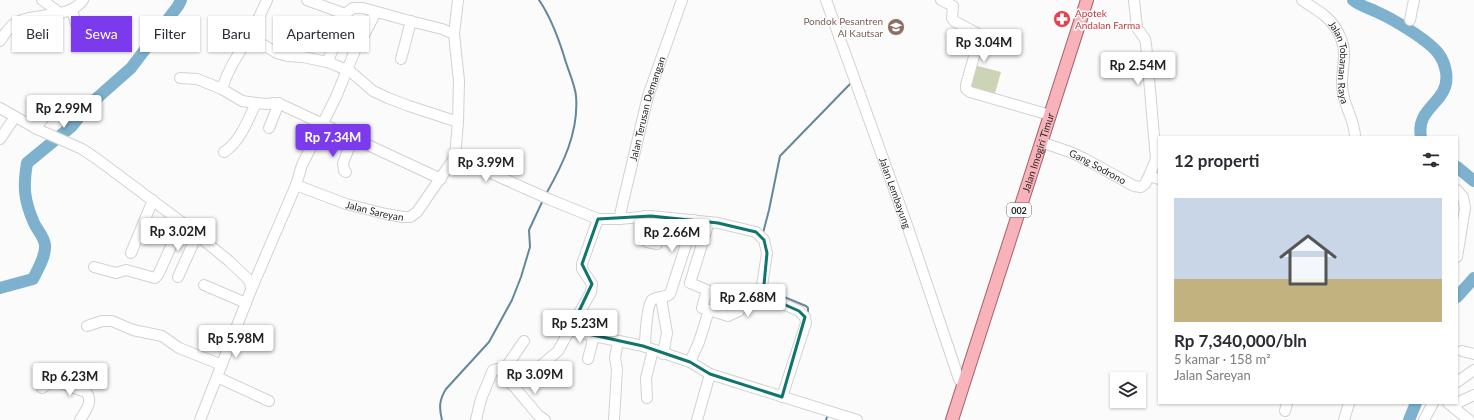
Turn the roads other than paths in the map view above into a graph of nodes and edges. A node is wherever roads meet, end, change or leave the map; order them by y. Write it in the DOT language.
graph roads {
  1 [pos="42,0"];
  2 [pos="82,0"];
  3 [pos="266,0"];
  4 [pos="307,0"];
  5 [pos="458,0"];
  6 [pos="682,0"];
  7 [pos="826,0"];
  8 [pos="941,0"];
  9 [pos="1087,0"];
  10 [pos="1134,0"];
  11 [pos="1302,0"];
  12 [pos="1414,0"];
  13 [pos="351,7"];
  14 [pos="72,10"];
  15 [pos="376,12"];
  16 [pos="60,13"];
  17 [pos="74,16"];
  18 [pos="259,16"];
  19 [pos="1410,20"];
  20 [pos="411,21"];
  21 [pos="454,34"];
  22 [pos="0,41"];
  23 [pos="265,46"];
  24 [pos="240,52"];
  25 [pos="401,59"];
  26 [pos="327,62"];
  27 [pos="347,71"];
  28 [pos="180,78"];
  29 [pos="222,89"];
  30 [pos="256,103"];
  31 [pos="279,104"];
  32 [pos="0,109"];
  33 [pos="51,109"];
  34 [pos="1050,115"];
  35 [pos="15,117"];
  36 [pos="458,122"];
  37 [pos="324,124"];
  38 [pos="270,128"];
  39 [pos="36,129"];
  40 [pos="1355,136"];
  41 [pos="0,138"];
  42 [pos="353,138"];
  43 [pos="1041,142"];
  44 [pos="224,152"];
  45 [pos="455,157"];
  46 [pos="346,172"];
  47 [pos="1154,178"];
  48 [pos="441,179"];
  49 [pos="296,185"];
  50 [pos="1458,191"];
  51 [pos="154,200"];
  52 [pos="644,216"];
  53 [pos="598,219"];
  54 [pos="619,219"];
  55 [pos="694,220"];
  56 [pos="709,222"];
  57 [pos="184,224"];
  58 [pos="197,235"];
  59 [pos="657,244"];
  60 [pos="1458,251"];
  61 [pos="131,253"];
  62 [pos="94,267"];
  63 [pos="178,277"];
  64 [pos="676,279"];
  65 [pos="690,283"];
  66 [pos="204,285"];
  67 [pos="251,290"];
  68 [pos="763,295"];
  69 [pos="661,298"];
  70 [pos="246,303"];
  71 [pos="709,310"];
  72 [pos="87,326"];
  73 [pos="570,330"];
  74 [pos="594,336"];
  75 [pos="524,341"];
  76 [pos="618,341"];
  77 [pos="649,348"];
  78 [pos="1462,351"];
  79 [pos="663,354"];
  80 [pos="1474,354"];
  81 [pos="588,359"];
  82 [pos="690,362"];
  83 [pos="222,365"];
  84 [pos="1474,370"];
  85 [pos="502,373"];
  86 [pos="710,374"];
  87 [pos="217,377"];
  88 [pos="1458,381"];
  89 [pos="512,385"];
  90 [pos="963,385"];
  91 [pos="42,388"];
  92 [pos="1474,395"];
  93 [pos="782,397"];
  94 [pos="647,398"];
  95 [pos="269,401"];
  96 [pos="1458,402"];
  97 [pos="1349,404"];
  98 [pos="1432,404"];
  99 [pos="1453,404"];
  100 [pos="80,420"];
  101 [pos="200,420"];
  102 [pos="476,420"];
  103 [pos="545,420"];
  104 [pos="614,420"];
  105 [pos="697,420"];
  106 [pos="857,420"];
  107 [pos="952,420"];
  108 [pos="1344,420"];
  109 [pos="1424,420"];
  110 [pos="1469,420"];
  1 -- 16 [label="street"];
  2 -- 14 [label="street"];
  3 -- 18 [label="street"];
  4 -- 13 [label="street"];
  5 -- 21 [label="street, Jalan Sareyan"];
  6 -- 54 [label="street, Jalan Terusan Demangan"];
  7 -- 90 [label="street, Jalan Lembayung"];
  8 -- 34 [label="street"];
  9 -- 34 [label="main road, Jalan Imogiri Timur / 002"];
  10 -- 47 [label="street"];
  11 -- 40 [label="street, Jalan Tobanan Raya"];
  12 -- 19 [label="street"];
  13 -- 15 [label="street"];
  13 -- 26 [label="street"];
  14 -- 16 [label="street"];
  14 -- 17 [label="street"];
  15 -- 20 [label="street"];
  15 -- 27 [label="street"];
  16 -- 22 [label="street"];
  20 -- 21 [label="street"];
  20 -- 25 [label="street"];
  21 -- 36 [label="street, Jalan Sareyan"];
  23 -- 26 [label="street"];
  24 -- 29 [label="street"];
  26 -- 27 [label="street"];
  27 -- 36 [label="street"];
  27 -- 37 [label="street"];
  28 -- 29 [label="street"];
  29 -- 30 [label="street"];
  30 -- 31 [label="street"];
  30 -- 44 [label="street"];
  31 -- 37 [label="street"];
  31 -- 38 [label="street"];
  32 -- 35 [label="street"];
  33 -- 39 [label="street"];
  34 -- 43 [label="main road, Jalan Imogiri Timur / 002"];
  35 -- 39 [label="street"];
  35 -- 41 [label="street"];
  36 -- 45 [label="street, Jalan Sareyan"];
  37 -- 42 [label="street"];
  37 -- 49 [label="street"];
  39 -- 51 [label="street"];
  42 -- 46 [label="street"];
  42 -- 48 [label="street"];
  43 -- 47 [label="street, Gang Sodrono"];
  43 -- 90 [label="main road, Jalan Imogiri Timur / 002"];
  45 -- 48 [label="street, Jalan Sareyan"];
  45 -- 53 [label="street"];
  48 -- 49 [label="street, Jalan Sareyan"];
  49 -- 67 [label="street"];
  50 -- 60 [label="street"];
  51 -- 57 [label="street"];
  51 -- 61 [label="street"];
  52 -- 54 [label="street"];
  52 -- 55 [label="street"];
  52 -- 59 [label="street"];
  53 -- 54 [label="street"];
  53 -- 73 [label="street"];
  55 -- 56 [label="street"];
  55 -- 64 [label="street"];
  56 -- 65 [label="street"];
  56 -- 68 [label="street"];
  57 -- 58 [label="street"];
  57 -- 62 [label="street"];
  58 -- 63 [label="street"];
  58 -- 67 [label="street"];
  64 -- 65 [label="street"];
  64 -- 69 [label="street"];
  65 -- 71 [label="street"];
  66 -- 70 [label="street"];
  67 -- 70 [label="street"];
  68 -- 71 [label="street"];
  68 -- 93 [label="street"];
  69 -- 77 [label="street"];
  69 -- 79 [label="street"];
  70 -- 83 [label="street"];
  71 -- 82 [label="street"];
  72 -- 83 [label="street"];
  73 -- 74 [label="street"];
  73 -- 89 [label="street"];
  74 -- 76 [label="street"];
  74 -- 81 [label="street"];
  75 -- 85 [label="street"];
  76 -- 77 [label="street"];
  76 -- 104 [label="street"];
  77 -- 79 [label="street"];
  77 -- 94 [label="street"];
  78 -- 80 [label="street"];
  79 -- 82 [label="street"];
  82 -- 86 [label="street"];
  83 -- 87 [label="street"];
  84 -- 88 [label="street"];
  85 -- 89 [label="street"];
  85 -- 102 [label="street"];
  86 -- 93 [label="street"];
  86 -- 105 [label="street"];
  87 -- 95 [label="street"];
  87 -- 101 [label="street"];
  89 -- 103 [label="street"];
  90 -- 107 [label="main road, Jalan Imogiri Timur / 002"];
  91 -- 100 [label="street"];
  92 -- 96 [label="street"];
  93 -- 106 [label="street"];
  97 -- 108 [label="street"];
  98 -- 109 [label="street"];
  99 -- 110 [label="street"];
}
